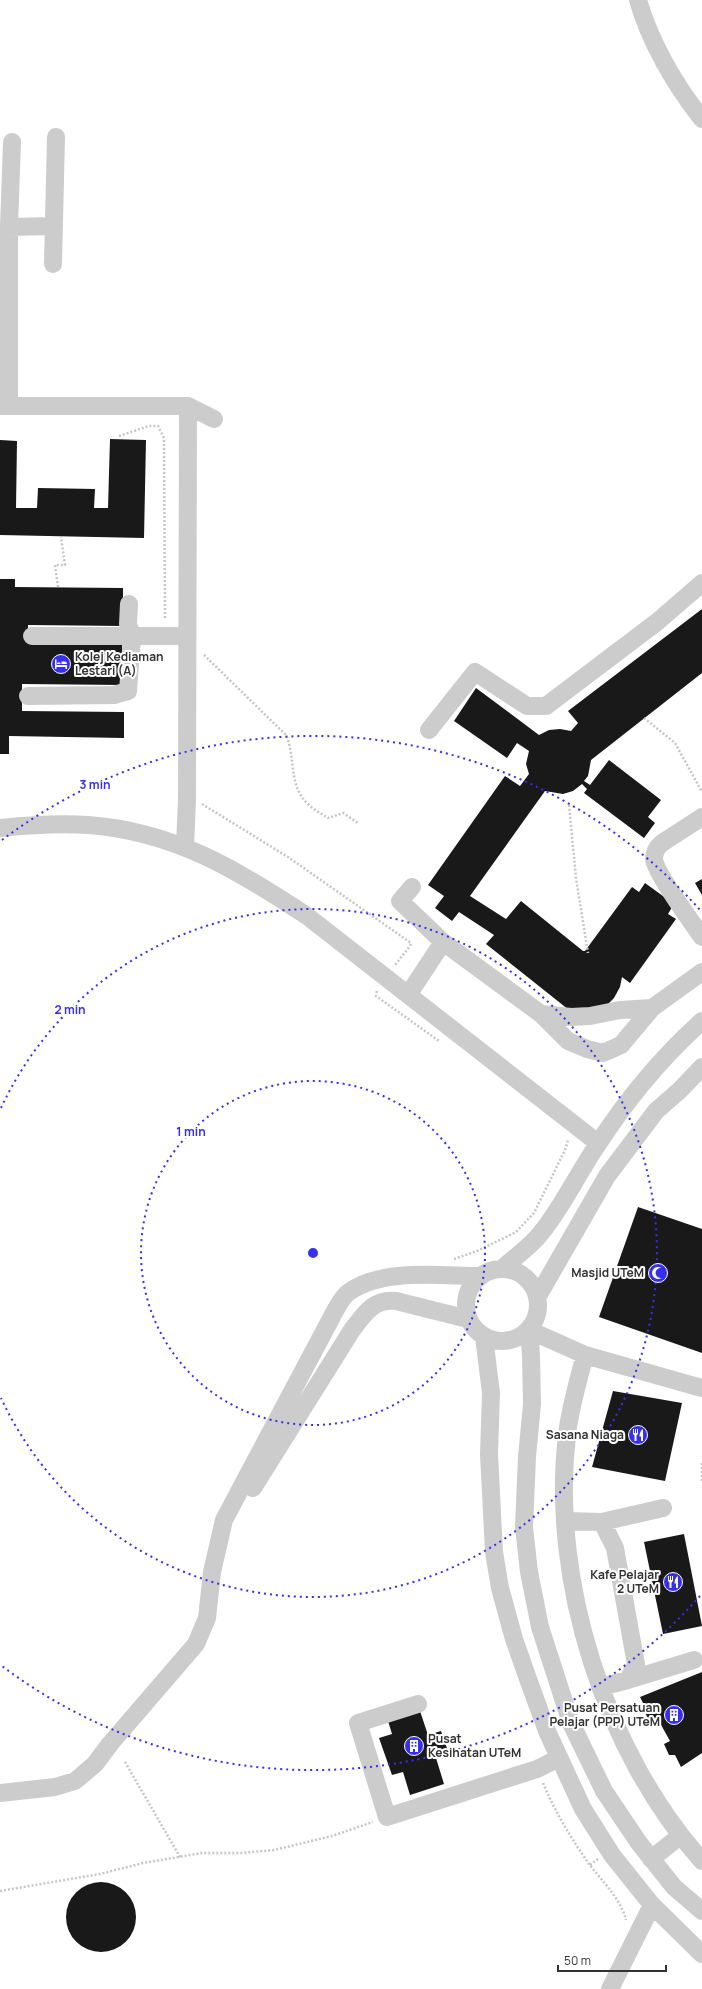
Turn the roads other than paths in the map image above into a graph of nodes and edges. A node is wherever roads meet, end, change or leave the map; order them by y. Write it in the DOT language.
graph roads {
  1 [pos="638,0"];
  2 [pos="702,119"];
  3 [pos="56,137"];
  4 [pos="12,142"];
  5 [pos="54,226"];
  6 [pos="9,227"];
  7 [pos="53,264"];
  8 [pos="5,406"];
  9 [pos="188,406"];
  10 [pos="214,419"];
  11 [pos="702,583"];
  12 [pos="129,604"];
  13 [pos="32,636"];
  14 [pos="187,636"];
  15 [pos="132,637"];
  16 [pos="28,696"];
  17 [pos="430,730"];
  18 [pos="702,817"];
  19 [pos="0,828"];
  20 [pos="185,846"];
  21 [pos="412,887"];
  22 [pos="702,937"];
  23 [pos="443,942"];
  24 [pos="702,972"];
  25 [pos="408,995"];
  26 [pos="652,1008"];
  27 [pos="541,1014"];
  28 [pos="702,1021"];
  29 [pos="702,1067"];
  30 [pos="598,1143"];
  31 [pos="503,1268"];
  32 [pos="480,1276"];
  33 [pos="538,1296"];
  34 [pos="468,1319"];
  35 [pos="529,1330"];
  36 [pos="484,1337"];
  37 [pos="585,1355"];
  38 [pos="702,1388"];
  39 [pos="663,1508"];
  40 [pos="224,1520"];
  41 [pos="565,1521"];
  42 [pos="602,1522"];
  43 [pos="694,1660"];
  44 [pos="628,1680"];
  45 [pos="601,1687"];
  46 [pos="418,1704"];
  47 [pos="559,1758"];
  48 [pos="0,1794"];
  49 [pos="680,1836"];
  50 [pos="651,1859"];
  51 [pos="702,1861"];
  52 [pos="652,1905"];
  53 [pos="702,1911"];
  54 [pos="702,1954"];
  55 [pos="610,1989"];
  1 -- 2 [label="street"];
  3 -- 5 [label="street"];
  4 -- 6 [label="street"];
  5 -- 6 [label="street"];
  5 -- 7 [label="street"];
  6 -- 8 [label="street"];
  8 -- 9 [label="street"];
  9 -- 10 [label="street"];
  9 -- 14 [label="street"];
  11 -- 17 [label="street"];
  12 -- 15 [label="street"];
  13 -- 15 [label="street"];
  14 -- 15 [label="street"];
  14 -- 20 [label="street"];
  15 -- 16 [label="street"];
  18 -- 22 [label="street"];
  19 -- 20 [label="street"];
  20 -- 25 [label="street"];
  21 -- 23 [label="street"];
  23 -- 25 [label="street"];
  23 -- 27 [label="street"];
  24 -- 26 [label="street"];
  25 -- 30 [label="street"];
  26 -- 27 [label="street"];
  26 -- 27 [label="street"];
  28 -- 30 [label="street"];
  29 -- 33 [label="street"];
  30 -- 31 [label="street"];
  31 -- 32 [label="street"];
  31 -- 33 [label="street"];
  32 -- 34 [label="street"];
  32 -- 40 [label="street"];
  33 -- 35 [label="street"];
  34 -- 36 [label="street"];
  34 -- 40 [label="street"];
  35 -- 36 [label="street"];
  35 -- 37 [label="street"];
  35 -- 50 [label="street"];
  36 -- 47 [label="street"];
  37 -- 38 [label="street"];
  37 -- 41 [label="street"];
  39 -- 42 [label="street"];
  40 -- 48 [label="street"];
  41 -- 42 [label="street"];
  41 -- 45 [label="street"];
  42 -- 44 [label="street"];
  43 -- 44 [label="street"];
  44 -- 45 [label="street"];
  45 -- 49 [label="street"];
  46 -- 47 [label="street"];
  47 -- 52 [label="street"];
  49 -- 50 [label="street"];
  49 -- 51 [label="street"];
  50 -- 53 [label="street"];
  52 -- 54 [label="street"];
  52 -- 55 [label="street"];
}
